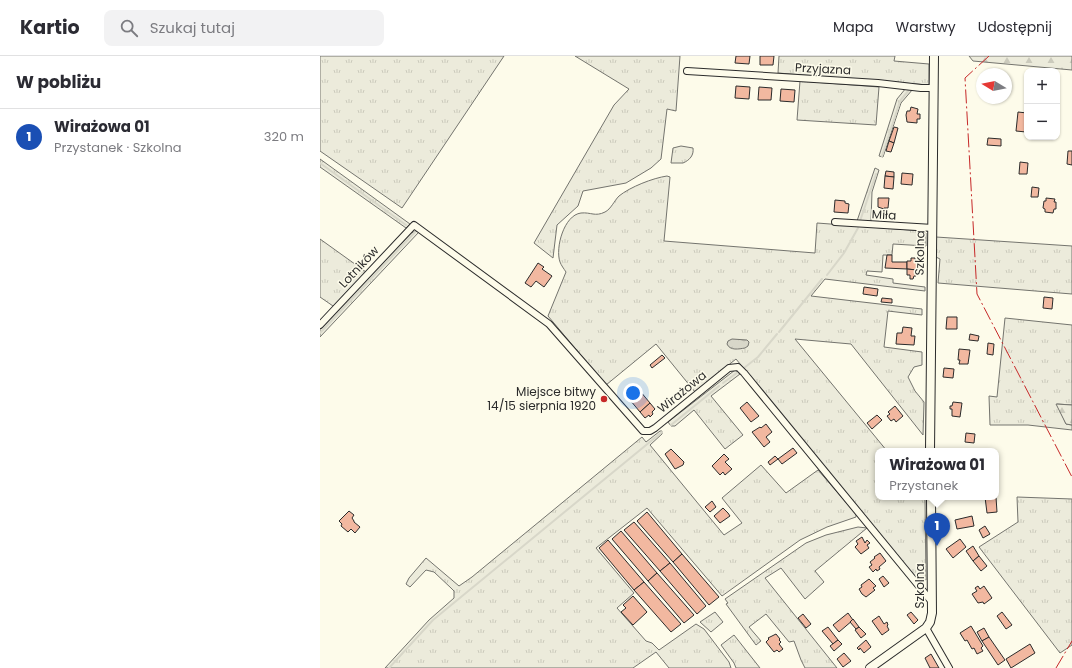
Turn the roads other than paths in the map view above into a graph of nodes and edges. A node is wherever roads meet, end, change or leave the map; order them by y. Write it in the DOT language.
graph roads {
  1 [pos="934,56"];
  2 [pos="687,71"];
  3 [pos="934,88"];
  4 [pos="835,222"];
  5 [pos="414,225"];
  6 [pos="932,228"];
  7 [pos="320,325"];
  8 [pos="930,448"];
  9 [pos="931,500"];
  10 [pos="932,602"];
  11 [pos="926,628"];
  12 [pos="870,668"];
  13 [pos="949,668"];
  1 -- 3 [label="street, Szkolna"];
  2 -- 3 [label="street, Przyjazna"];
  3 -- 6 [label="street, Szkolna"];
  4 -- 6 [label="street, Miła"];
  5 -- 7 [label="street, Lotników"];
  5 -- 10 [label="street, Wirażowa"];
  6 -- 8 [label="street, Szkolna"];
  9 -- 10 [label="street, Szkolna"];
  10 -- 11 [label="street, Szkolna"];
  11 -- 12 [label="street"];
  11 -- 13 [label="street"];
}
